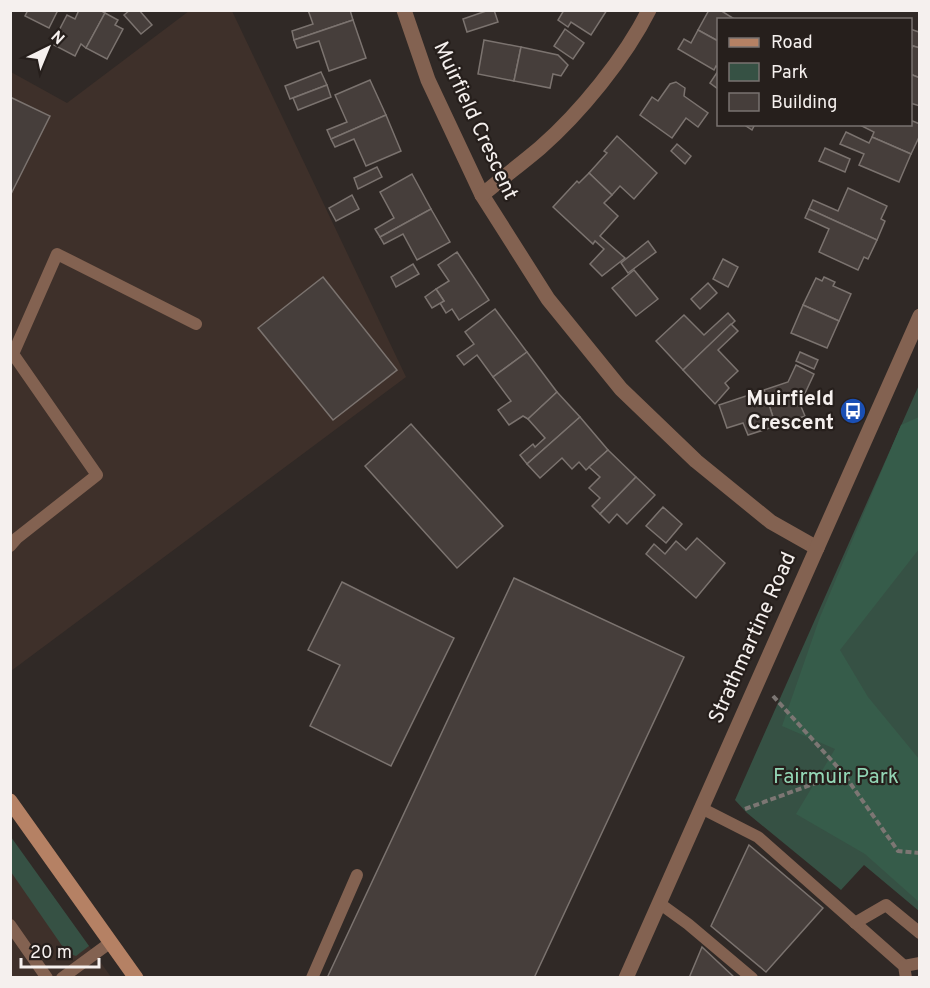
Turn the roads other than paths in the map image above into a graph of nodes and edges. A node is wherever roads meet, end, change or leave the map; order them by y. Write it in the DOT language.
graph roads {
  1 [pos="404,10"];
  2 [pos="649,10"];
  3 [pos="482,195"];
  4 [pos="920,316"];
  5 [pos="196,324"];
  6 [pos="10,546"];
  7 [pos="817,548"];
  8 [pos="10,801"];
  9 [pos="701,808"];
  10 [pos="357,875"];
  11 [pos="659,903"];
  12 [pos="855,923"];
  13 [pos="10,926"];
  14 [pos="920,933"];
  15 [pos="111,942"];
  16 [pos="920,963"];
  17 [pos="905,972"];
  18 [pos="47,978"];
  19 [pos="62,978"];
  20 [pos="136,978"];
  21 [pos="312,978"];
  22 [pos="626,978"];
  23 [pos="752,978"];
  1 -- 3 [label="street, Muirfield Crescent"];
  2 -- 3 [label="street"];
  3 -- 7 [label="street, Muirfield Crescent"];
  4 -- 7 [label="street, Strathmartine Road"];
  5 -- 6 [label="lane"];
  7 -- 9 [label="street, Strathmartine Road"];
  8 -- 15 [label="main road"];
  9 -- 11 [label="street, Strathmartine Road"];
  9 -- 12 [label="lane"];
  10 -- 21 [label="lane"];
  11 -- 22 [label="street, Strathmartine Road"];
  11 -- 23 [label="lane"];
  12 -- 14 [label="lane"];
  12 -- 17 [label="lane"];
  13 -- 18 [label="lane"];
  15 -- 19 [label="lane"];
  15 -- 20 [label="main road"];
  16 -- 17 [label="lane"];
}
